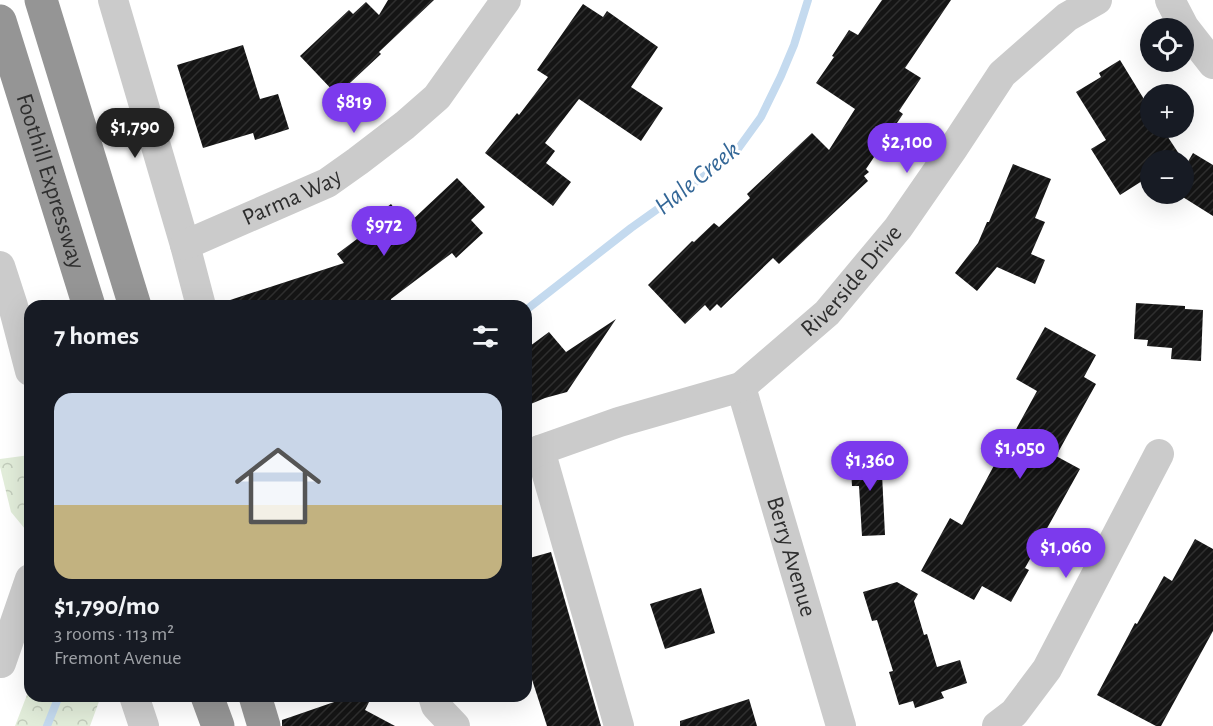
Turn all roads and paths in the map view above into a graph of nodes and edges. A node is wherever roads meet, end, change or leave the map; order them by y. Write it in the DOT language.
graph roads {
  1 [pos="41,0"];
  2 [pos="112,0"];
  3 [pos="506,0"];
  4 [pos="1097,0"];
  5 [pos="1170,0"];
  6 [pos="0,21"];
  7 [pos="1213,64"];
  8 [pos="185,245"];
  9 [pos="0,266"];
  10 [pos="87,300"];
  11 [pos="133,300"];
  12 [pos="199,300"];
  13 [pos="24,348"];
  14 [pos="741,387"];
  15 [pos="533,454"];
  16 [pos="1159,454"];
  17 [pos="24,596"];
  18 [pos="1,663"];
  19 [pos="136,702"];
  20 [pos="209,702"];
  21 [pos="257,702"];
  22 [pos="435,702"];
  23 [pos="144,726"];
  24 [pos="218,726"];
  25 [pos="264,726"];
  26 [pos="455,726"];
  27 [pos="620,726"];
  28 [pos="841,726"];
  29 [pos="997,726"];
  1 -- 11 [label="highway, Foothill Expressway"];
  2 -- 8 [label="street"];
  3 -- 8 [label="street, Parma Way"];
  4 -- 14 [label="street, Riverside Drive"];
  5 -- 7 [label="street"];
  6 -- 10 [label="highway, Foothill Expressway"];
  8 -- 12 [label="street"];
  9 -- 13 [label="street"];
  14 -- 15 [label="street, Riverside Drive"];
  14 -- 28 [label="street, Berry Avenue"];
  15 -- 27 [label="street"];
  16 -- 29 [label="street"];
  17 -- 18 [label="street"];
  19 -- 23 [label="street"];
  20 -- 24 [label="highway"];
  21 -- 25 [label="highway"];
  22 -- 26 [label="street"];
}
